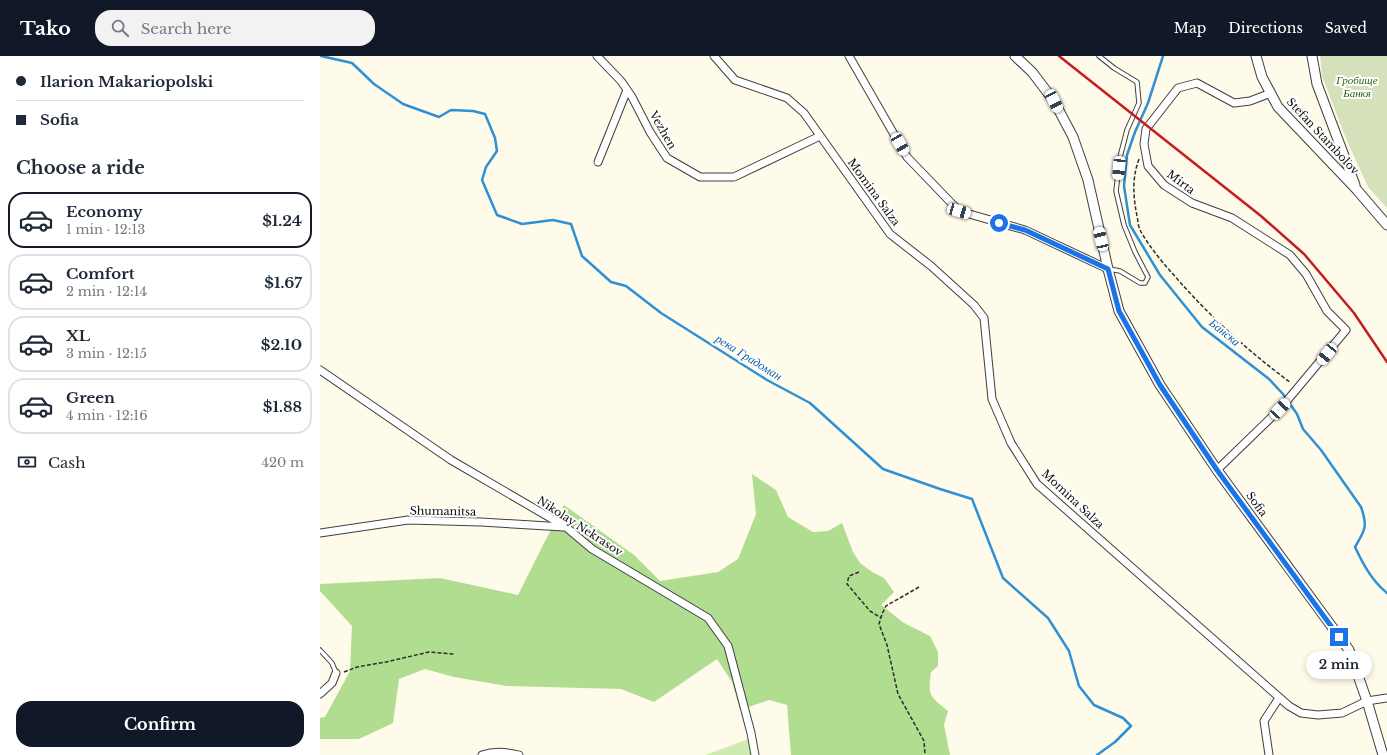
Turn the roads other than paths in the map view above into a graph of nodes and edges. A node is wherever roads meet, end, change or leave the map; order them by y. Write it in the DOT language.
graph roads {
  1 [pos="597,56"];
  2 [pos="714,56"];
  3 [pos="849,56"];
  4 [pos="1015,56"];
  5 [pos="1099,56"];
  6 [pos="1256,56"];
  7 [pos="1312,56"];
  8 [pos="627,90"];
  9 [pos="1271,93"];
  10 [pos="820,136"];
  11 [pos="598,162"];
  12 [pos="1357,190"];
  13 [pos="1387,225"];
  14 [pos="1108,269"];
  15 [pos="320,370"];
  16 [pos="1217,470"];
  17 [pos="566,527"];
  18 [pos="320,533"];
  19 [pos="320,650"];
  20 [pos="335,676"];
  21 [pos="320,694"];
  22 [pos="1279,698"];
  23 [pos="1387,698"];
  24 [pos="1367,700"];
  25 [pos="482,755"];
  26 [pos="519,755"];
  27 [pos="755,755"];
  28 [pos="1269,755"];
  29 [pos="1383,755"];
  1 -- 8 [label="street, Vezhen"];
  2 -- 10 [label="street, Momina Salza"];
  3 -- 14 [label="street"];
  4 -- 14 [label="street, Sofia"];
  5 -- 14 [label="lane"];
  6 -- 9 [label="street, Stefan Stambolov"];
  7 -- 12 [label="street"];
  8 -- 10 [label="street, Vezhen"];
  8 -- 11 [label="street"];
  9 -- 12 [label="street, Stefan Stambolov"];
  9 -- 16 [label="street, Mirta"];
  10 -- 22 [label="street, Momina Salza"];
  12 -- 13 [label="street, Stefan Stambolov"];
  14 -- 16 [label="street, Sofia"];
  15 -- 17 [label="street, Nikolay Nekrasov"];
  16 -- 24 [label="street, Sofia"];
  17 -- 18 [label="street, Shumanitsa"];
  17 -- 27 [label="street, Nikolay Nekrasov"];
  19 -- 20 [label="lane"];
  20 -- 21 [label="street"];
  22 -- 24 [label="street, Momina Salza"];
  22 -- 28 [label="street"];
  23 -- 24 [label="street"];
  24 -- 29 [label="street, Sofia"];
  25 -- 26 [label="street"];
}
